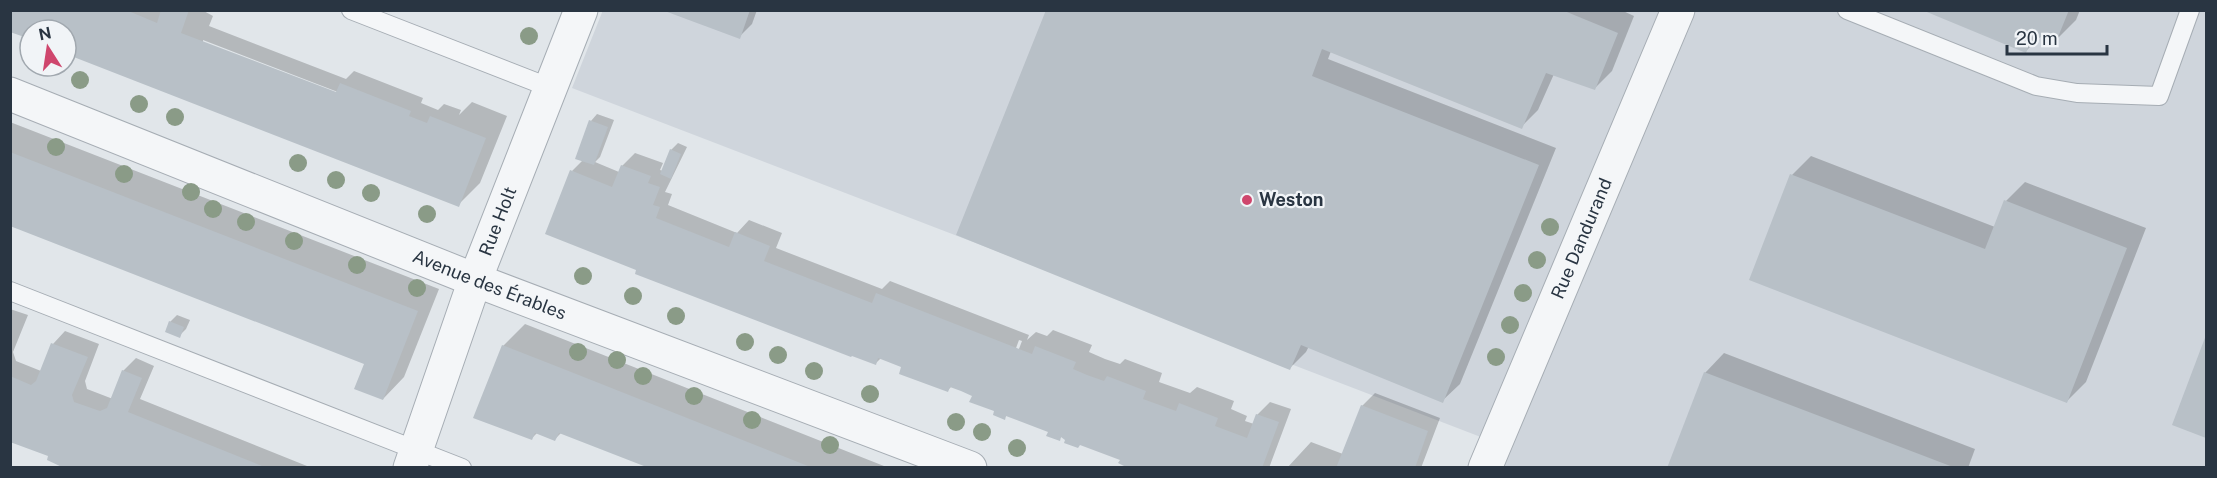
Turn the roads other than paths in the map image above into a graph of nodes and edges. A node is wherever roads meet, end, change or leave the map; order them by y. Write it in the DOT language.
graph roads {
  1 [pos="351,10"];
  2 [pos="582,10"];
  3 [pos="1678,10"];
  4 [pos="1847,10"];
  5 [pos="2190,10"];
  6 [pos="551,88"];
  7 [pos="10,94"];
  8 [pos="475,280"];
  9 [pos="10,291"];
  10 [pos="413,459"];
  11 [pos="462,468"];
  12 [pos="970,468"];
  13 [pos="1485,468"];
  1 -- 6 [label="lane"];
  2 -- 6 [label="street, Rue Holt"];
  3 -- 13 [label="street, Rue Dandurand"];
  4 -- 5 [label="lane"];
  6 -- 8 [label="street, Rue Holt"];
  7 -- 8 [label="street, Avenue des Érables"];
  8 -- 10 [label="street, Rue Holt"];
  8 -- 12 [label="street, Avenue des Érables"];
  9 -- 10 [label="lane"];
  10 -- 11 [label="lane"];
}
